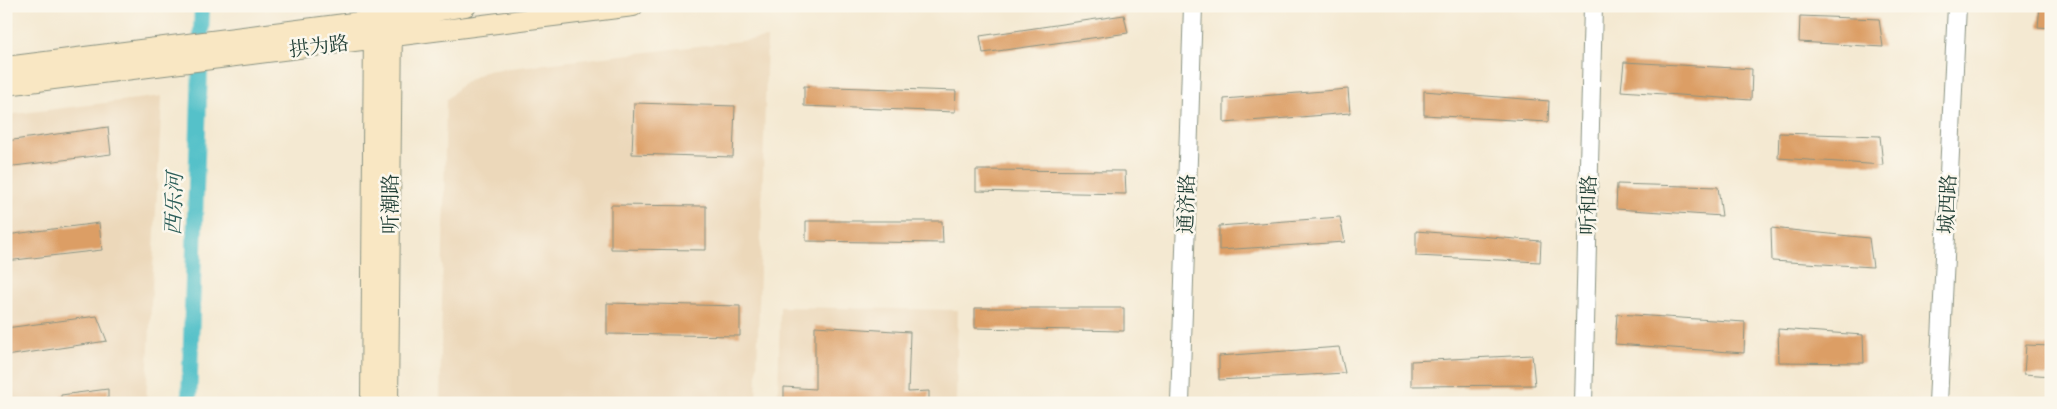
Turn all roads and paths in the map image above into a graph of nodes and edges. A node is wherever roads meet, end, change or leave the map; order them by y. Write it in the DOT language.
graph roads {
  1 [pos="466,6"];
  2 [pos="633,6"];
  3 [pos="1193,6"];
  4 [pos="1593,6"];
  5 [pos="1957,6"];
  6 [pos="383,21"];
  7 [pos="164,56"];
  8 [pos="6,67"];
  9 [pos="6,85"];
  10 [pos="371,403"];
  11 [pos="388,403"];
  12 [pos="1180,403"];
  13 [pos="1583,403"];
  14 [pos="1938,403"];
  1 -- 6 [label="main road, 拱为路"];
  2 -- 6 [label="main road, 拱为路"];
  3 -- 12 [label="street, 通济路"];
  4 -- 13 [label="street, 听和路"];
  5 -- 14 [label="street, 城西路"];
  6 -- 7 [label="main road, 拱为路"];
  6 -- 10 [label="main road, 听潮路"];
  6 -- 11 [label="main road, 听潮路"];
  7 -- 8 [label="main road, 拱为路"];
  7 -- 9 [label="main road, 拱为路"];
}
